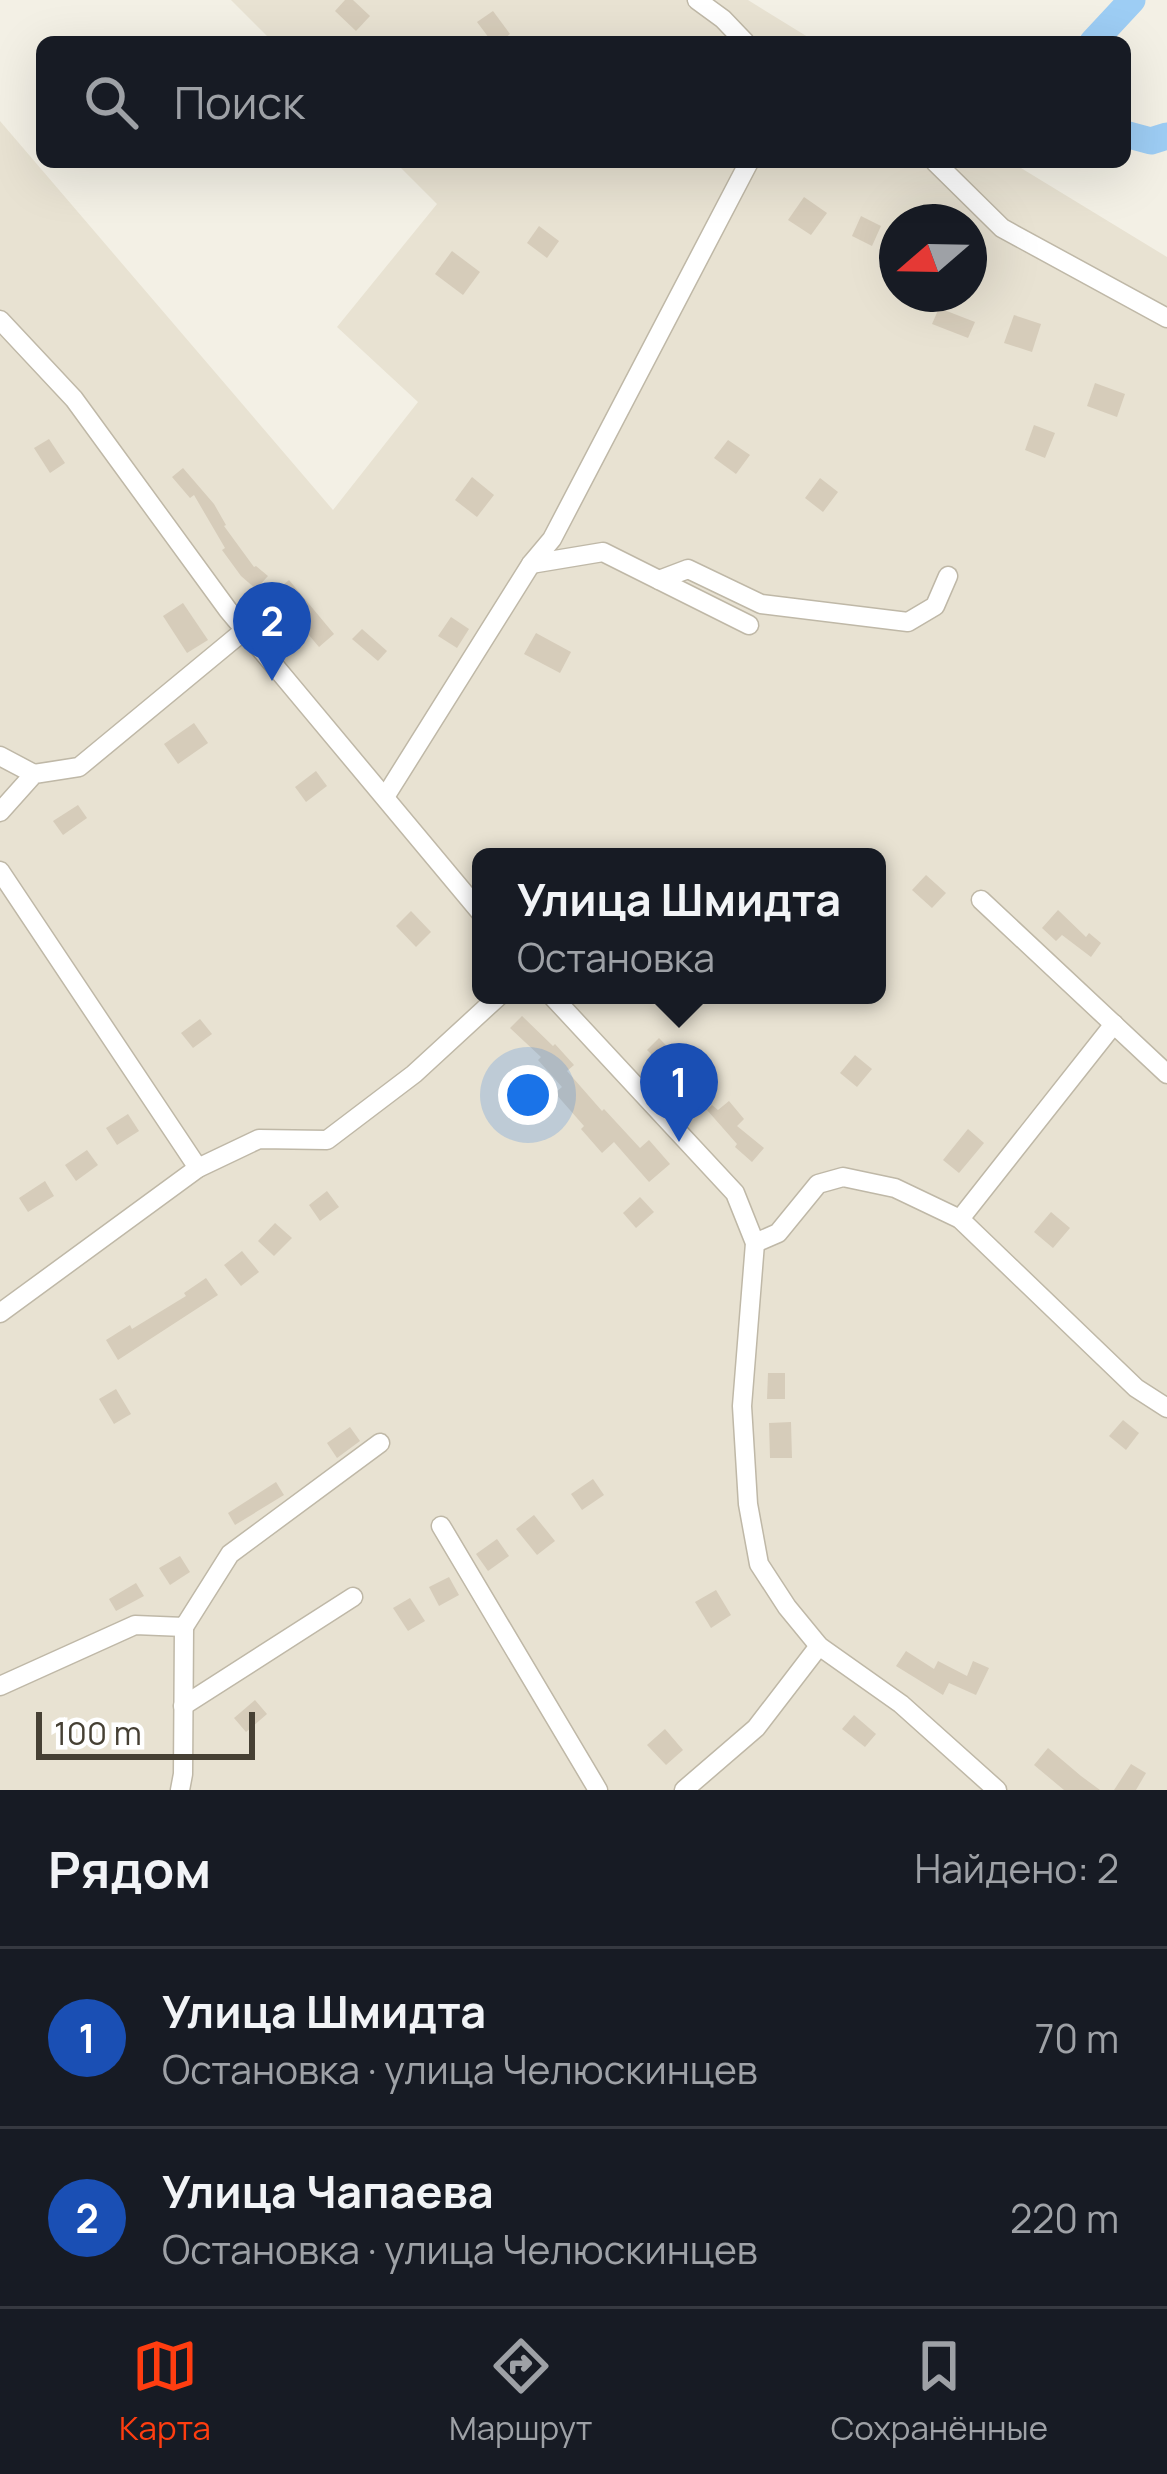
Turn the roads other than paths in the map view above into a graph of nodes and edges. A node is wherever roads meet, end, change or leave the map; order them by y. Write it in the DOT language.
graph roads {
  1 [pos="697,0"];
  2 [pos="740,36"];
  3 [pos="746,168"];
  4 [pos="941,168"];
  5 [pos="1167,318"];
  6 [pos="0,320"];
  7 [pos="531,564"];
  8 [pos="948,576"];
  9 [pos="659,580"];
  10 [pos="749,625"];
  11 [pos="246,629"];
  12 [pos="0,756"];
  13 [pos="34,774"];
  14 [pos="385,797"];
  15 [pos="0,812"];
  16 [pos="0,871"];
  17 [pos="981,900"];
  18 [pos="472,903"];
  19 [pos="490,1004"];
  20 [pos="559,1004"];
  21 [pos="1114,1024"];
  22 [pos="1167,1074"];
  23 [pos="198,1168"];
  24 [pos="960,1219"];
  25 [pos="755,1244"];
  26 [pos="24,1294"];
  27 [pos="0,1298"];
  28 [pos="0,1313"];
  29 [pos="1167,1408"];
  30 [pos="380,1443"];
  31 [pos="441,1526"];
  32 [pos="353,1597"];
  33 [pos="184,1627"];
  34 [pos="819,1646"];
  35 [pos="0,1686"];
  36 [pos="183,1706"];
  37 [pos="184,1785"];
  38 [pos="598,1790"];
  39 [pos="684,1790"];
  40 [pos="997,1790"];
  1 -- 2 [label="street"];
  3 -- 7 [label="street"];
  4 -- 5 [label="street"];
  6 -- 11 [label="street"];
  7 -- 9 [label="street"];
  7 -- 14 [label="street"];
  8 -- 9 [label="street"];
  9 -- 10 [label="street"];
  11 -- 13 [label="street"];
  11 -- 14 [label="street"];
  12 -- 13 [label="street"];
  13 -- 15 [label="street"];
  14 -- 18 [label="street"];
  16 -- 23 [label="street"];
  17 -- 21 [label="street"];
  19 -- 23 [label="street"];
  20 -- 25 [label="street"];
  21 -- 22 [label="street"];
  21 -- 24 [label="street"];
  23 -- 28 [label="street"];
  24 -- 25 [label="street"];
  24 -- 29 [label="street"];
  25 -- 34 [label="street"];
  26 -- 27 [label="street"];
  30 -- 33 [label="street"];
  31 -- 38 [label="street"];
  32 -- 36 [label="street"];
  33 -- 35 [label="street"];
  33 -- 36 [label="street"];
  34 -- 39 [label="street"];
  34 -- 40 [label="street"];
  36 -- 37 [label="street"];
}
